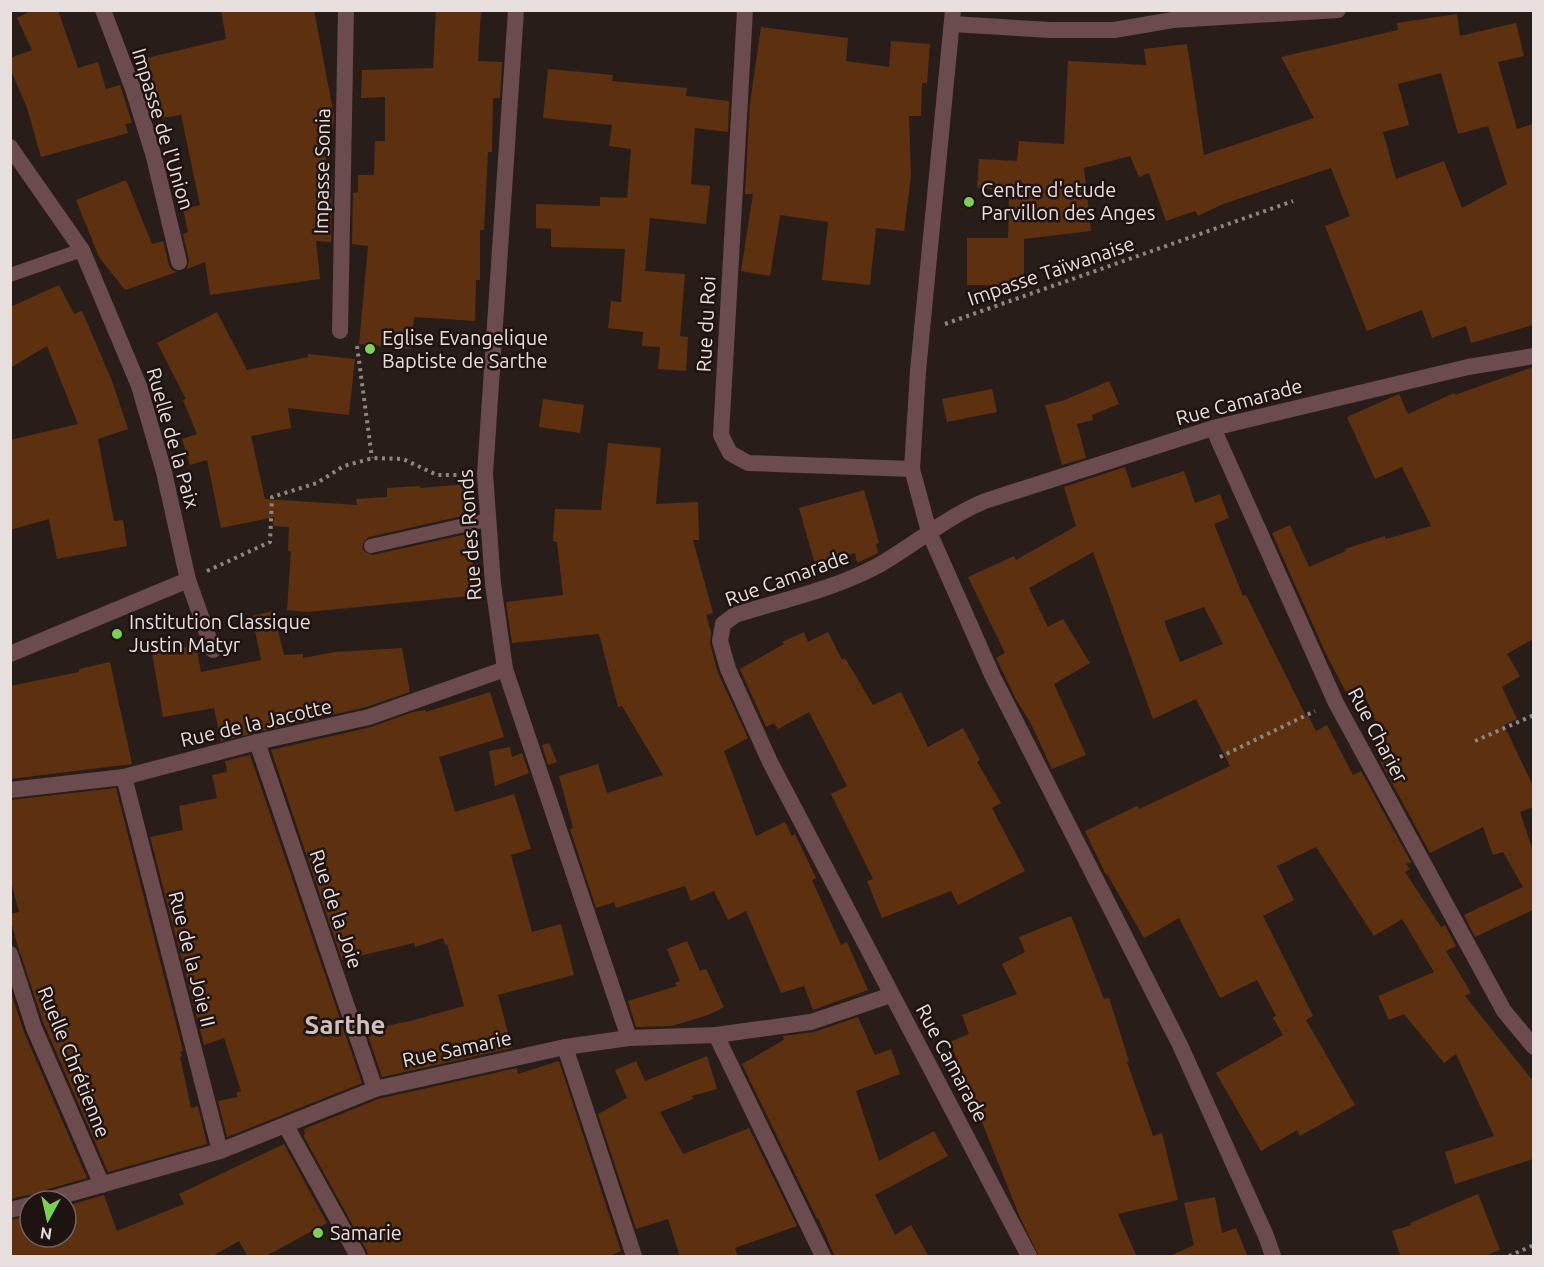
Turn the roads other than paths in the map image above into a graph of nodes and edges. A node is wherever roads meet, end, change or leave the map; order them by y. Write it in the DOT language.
graph roads {
  1 [pos="103,10"];
  2 [pos="346,10"];
  3 [pos="516,10"];
  4 [pos="745,10"];
  5 [pos="1338,10"];
  6 [pos="952,17"];
  7 [pos="10,147"];
  8 [pos="82,250"];
  9 [pos="179,262"];
  10 [pos="10,275"];
  11 [pos="340,331"];
  12 [pos="1533,356"];
  13 [pos="1213,429"];
  14 [pos="912,469"];
  15 [pos="488,520"];
  16 [pos="929,532"];
  17 [pos="371,546"];
  18 [pos="188,580"];
  19 [pos="213,650"];
  20 [pos="10,654"];
  21 [pos="505,669"];
  22 [pos="257,742"];
  23 [pos="124,777"];
  24 [pos="10,790"];
  25 [pos="10,954"];
  26 [pos="891,995"];
  27 [pos="716,1035"];
  28 [pos="629,1038"];
  29 [pos="565,1047"];
  30 [pos="1533,1047"];
  31 [pos="375,1089"];
  32 [pos="286,1126"];
  33 [pos="220,1151"];
  34 [pos="102,1185"];
  35 [pos="78,1192"];
  36 [pos="358,1257"];
  37 [pos="634,1257"];
  38 [pos="823,1257"];
  39 [pos="1029,1257"];
  40 [pos="1273,1257"];
  1 -- 9 [label="street, Impasse de l'Union"];
  2 -- 11 [label="street, Impasse Sonia"];
  3 -- 15 [label="street, Rue des Ronds"];
  4 -- 14 [label="street, Rue du Roi"];
  5 -- 6 [label="street"];
  6 -- 14 [label="street"];
  7 -- 8 [label="street, Ruelle de la Paix"];
  8 -- 10 [label="lane"];
  8 -- 18 [label="street, Ruelle de la Paix"];
  12 -- 13 [label="street, Rue Camarade"];
  13 -- 16 [label="street, Rue Camarade"];
  13 -- 30 [label="street, Rue Charier"];
  14 -- 16 [label="street"];
  15 -- 17 [label="lane"];
  15 -- 21 [label="street, Rue des Ronds"];
  16 -- 26 [label="street, Rue Camarade"];
  16 -- 40 [label="street"];
  18 -- 19 [label="street, Ruelle de la Paix"];
  18 -- 20 [label="street"];
  21 -- 22 [label="street, Rue de la Jacotte"];
  21 -- 28 [label="street, Rue des Ronds"];
  22 -- 23 [label="street, Rue de la Jacotte"];
  22 -- 31 [label="street, Rue de la Joie"];
  23 -- 24 [label="street, Rue de la Jacotte"];
  23 -- 33 [label="street, Rue de la Joie II"];
  25 -- 34 [label="street, Ruelle Chrétienne"];
  26 -- 27 [label="street, Rue Samarie"];
  26 -- 39 [label="street, Rue Camarade"];
  27 -- 28 [label="street, Rue Samarie"];
  27 -- 38 [label="street"];
  28 -- 29 [label="street, Rue Samarie"];
  29 -- 31 [label="street, Rue Samarie"];
  29 -- 37 [label="street"];
  31 -- 32 [label="street, Rue Samarie"];
  32 -- 33 [label="street, Rue Samarie"];
  32 -- 36 [label="street"];
  33 -- 34 [label="street, Rue Samarie"];
  34 -- 35 [label="street, Rue Samarie"];
}
